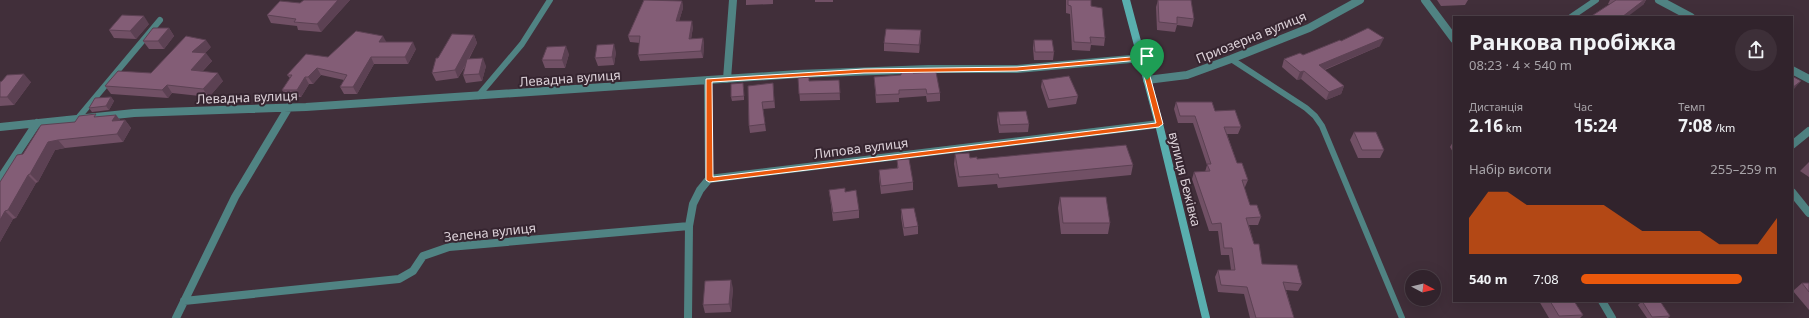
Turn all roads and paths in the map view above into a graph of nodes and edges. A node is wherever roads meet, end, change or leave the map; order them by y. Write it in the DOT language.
graph roads {
  1 [pos="550,0"];
  2 [pos="733,0"];
  3 [pos="1126,0"];
  4 [pos="1360,0"];
  5 [pos="1425,0"];
  6 [pos="1596,0"];
  7 [pos="1659,0"];
  8 [pos="1572,16"];
  9 [pos="1689,16"];
  10 [pos="160,20"];
  11 [pos="1453,38"];
  12 [pos="1142,58"];
  13 [pos="1231,59"];
  14 [pos="1793,71"];
  15 [pos="727,78"];
  16 [pos="1809,79"];
  17 [pos="708,80"];
  18 [pos="1147,80"];
  19 [pos="478,96"];
  20 [pos="289,107"];
  21 [pos="78,118"];
  22 [pos="37,123"];
  23 [pos="1159,124"];
  24 [pos="0,127"];
  25 [pos="1809,131"];
  26 [pos="1793,144"];
  27 [pos="0,179"];
  28 [pos="709,180"];
  29 [pos="1793,193"];
  30 [pos="1809,213"];
  31 [pos="689,226"];
  32 [pos="184,301"];
  33 [pos="1603,302"];
  34 [pos="176,318"];
  35 [pos="688,318"];
  36 [pos="1206,318"];
  37 [pos="1402,318"];
  38 [pos="1612,318"];
  1 -- 19 [label="lane"];
  2 -- 15 [label="street"];
  3 -- 12 [label="main road, вулиця Бежівка"];
  4 -- 13 [label="street, Приозерна вулиця"];
  5 -- 11 [label="street"];
  6 -- 8 [label="lane"];
  7 -- 9 [label="street"];
  10 -- 21 [label="lane"];
  12 -- 15 [label="street, Левадна вулиця"];
  12 -- 18 [label="main road, вулиця Бежівка"];
  13 -- 18 [label="street, Приозерна вулиця"];
  13 -- 37 [label="lane"];
  14 -- 16 [label="street"];
  15 -- 17 [label="street, Левадна вулиця"];
  17 -- 19 [label="street, Левадна вулиця"];
  17 -- 28 [label="street"];
  18 -- 23 [label="main road, вулиця Бежівка"];
  19 -- 20 [label="street, Левадна вулиця"];
  20 -- 21 [label="street, Левадна вулиця"];
  20 -- 32 [label="street"];
  21 -- 22 [label="street, Левадна вулиця"];
  22 -- 24 [label="street, Левадна вулиця"];
  22 -- 27 [label="street"];
  23 -- 28 [label="street, Липова вулиця"];
  23 -- 36 [label="main road, вулиця Бежівка"];
  25 -- 26 [label="street"];
  28 -- 31 [label="street"];
  29 -- 30 [label="street"];
  31 -- 32 [label="street, Зелена вулиця"];
  31 -- 35 [label="street"];
  32 -- 34 [label="street"];
  33 -- 38 [label="street"];
}
